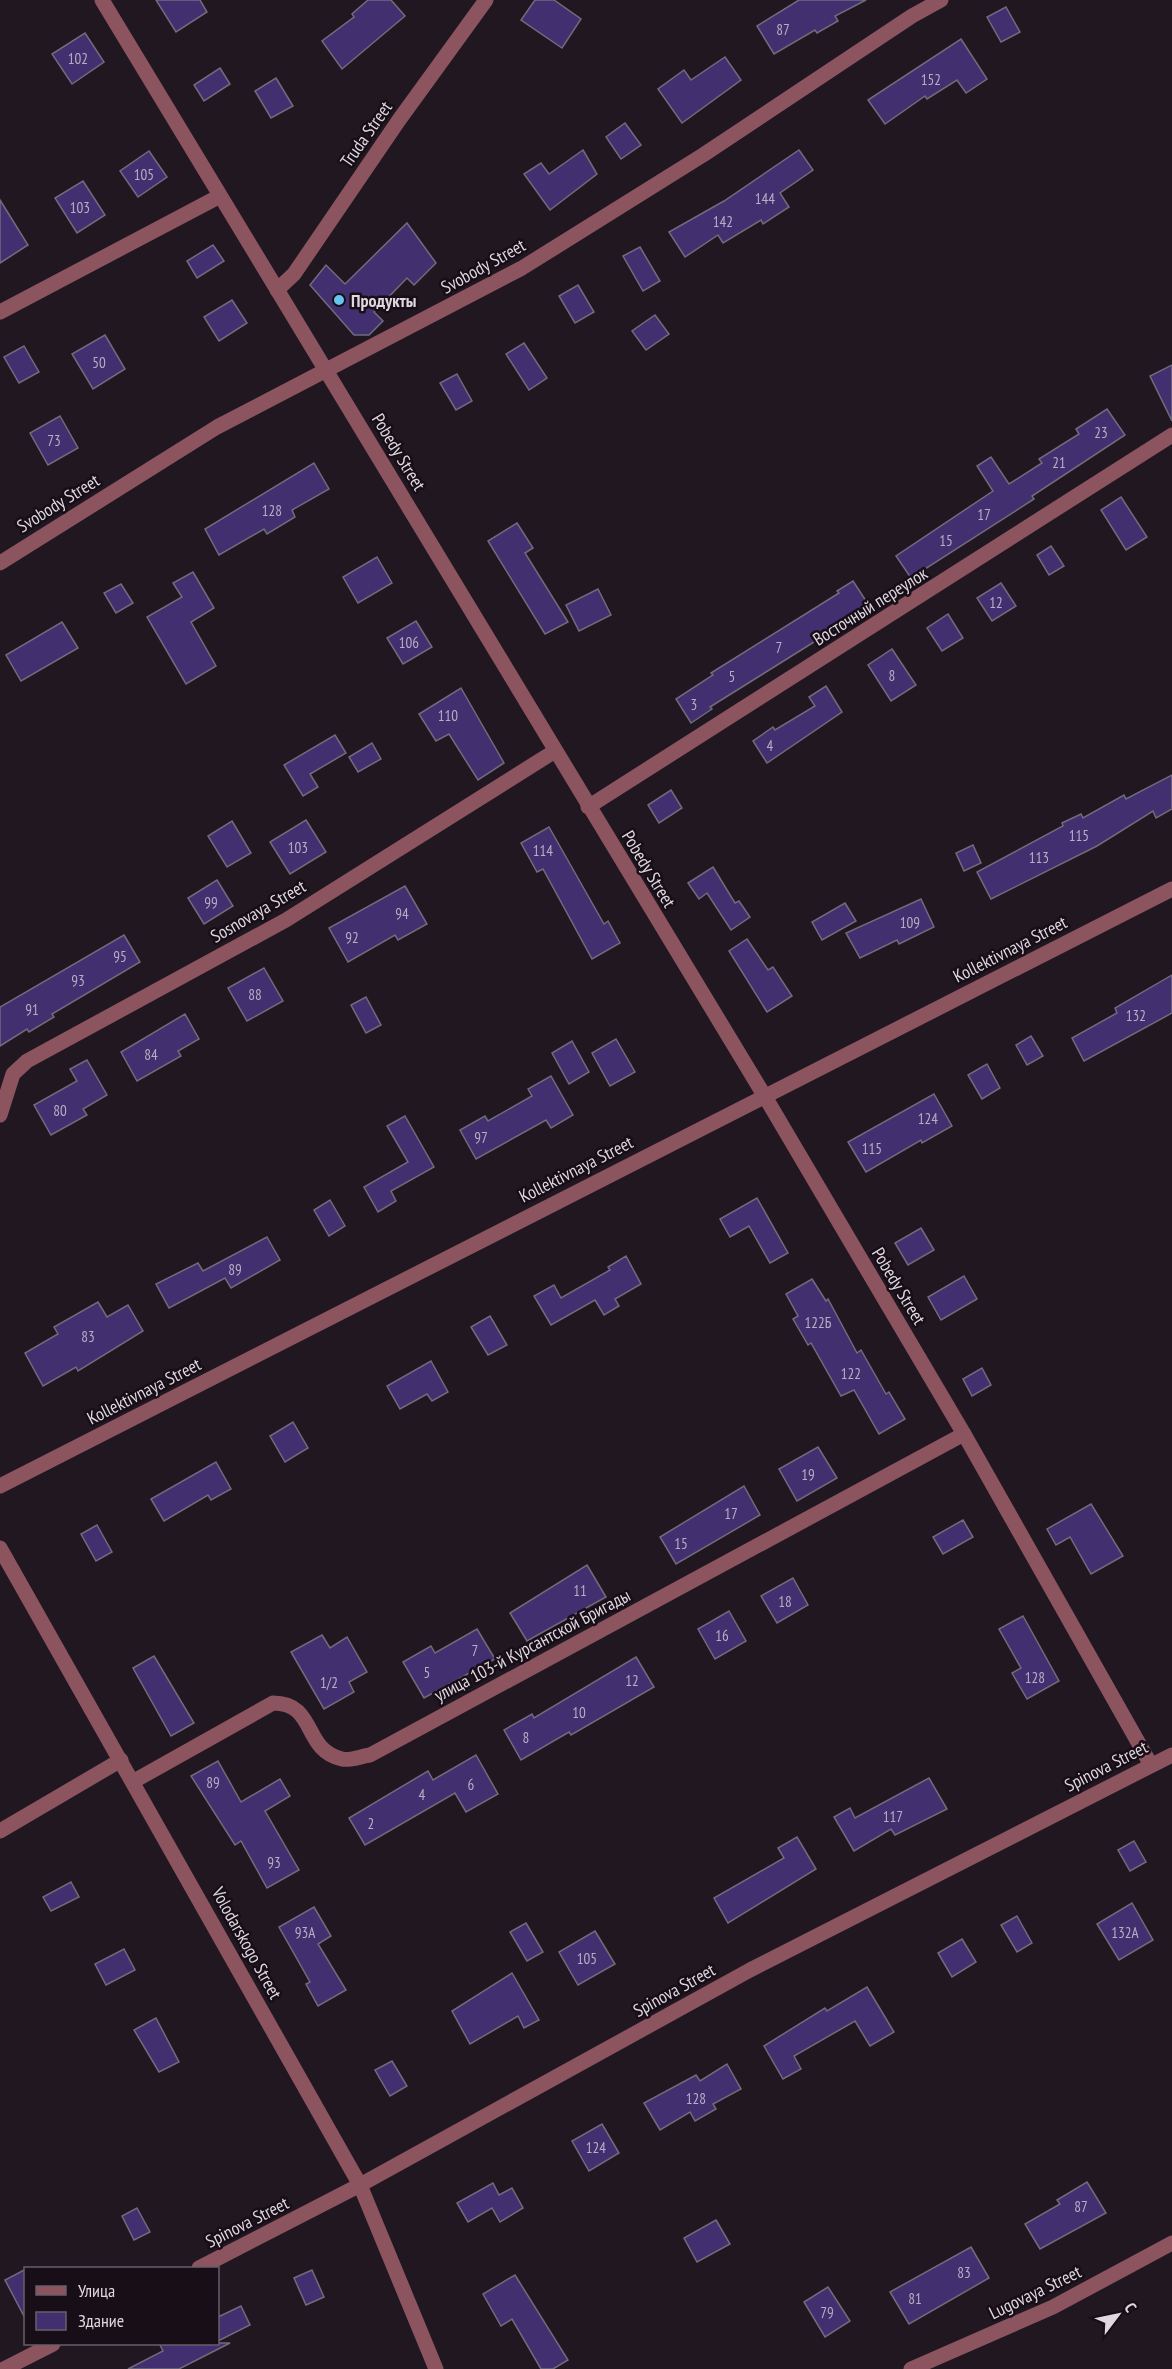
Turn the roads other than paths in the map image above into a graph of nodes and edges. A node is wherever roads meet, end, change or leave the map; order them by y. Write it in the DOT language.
graph roads {
  1 [pos="102,0"];
  2 [pos="486,0"];
  3 [pos="941,0"];
  4 [pos="220,196"];
  5 [pos="277,290"];
  6 [pos="0,312"];
  7 [pos="328,371"];
  8 [pos="1172,435"];
  9 [pos="0,563"];
  10 [pos="555,752"];
  11 [pos="588,807"];
  12 [pos="1172,889"];
  13 [pos="764,1095"];
  14 [pos="0,1115"];
  15 [pos="964,1434"];
  16 [pos="0,1486"];
  17 [pos="0,1548"];
  18 [pos="1172,1755"];
  19 [pos="121,1760"];
  20 [pos="1150,1766"];
  21 [pos="134,1781"];
  22 [pos="0,1831"];
  23 [pos="360,2185"];
  24 [pos="1172,2243"];
  25 [pos="201,2267"];
  26 [pos="49,2345"];
  27 [pos="4,2369"];
  28 [pos="436,2369"];
  29 [pos="911,2369"];
  1 -- 4 [label="street, Pobedy Street"];
  2 -- 5 [label="street, Truda Street"];
  3 -- 7 [label="street, Svobody Street"];
  4 -- 5 [label="street, Pobedy Street"];
  4 -- 6 [label="street"];
  5 -- 7 [label="street, Pobedy Street"];
  7 -- 9 [label="street, Svobody Street"];
  7 -- 10 [label="street, Pobedy Street"];
  8 -- 11 [label="street, Восточный переулок"];
  10 -- 11 [label="street, Pobedy Street"];
  10 -- 14 [label="street, Sosnovaya Street"];
  11 -- 13 [label="street, Pobedy Street"];
  12 -- 13 [label="street, Kollektivnaya Street"];
  13 -- 15 [label="street, Pobedy Street"];
  13 -- 16 [label="street, Kollektivnaya Street"];
  15 -- 20 [label="street, Pobedy Street"];
  15 -- 21 [label="street, улица 103-й Курсантской Бригады"];
  17 -- 19 [label="street, Volodarskogo Street"];
  18 -- 20 [label="street, Spinova Street"];
  19 -- 21 [label="street, Volodarskogo Street"];
  19 -- 22 [label="street"];
  20 -- 23 [label="street, Spinova Street"];
  21 -- 23 [label="street, Volodarskogo Street"];
  23 -- 25 [label="street, Spinova Street"];
  23 -- 28 [label="street, Volodarskogo Street"];
  24 -- 29 [label="street, Lugovaya Street"];
  26 -- 27 [label="street"];
}
